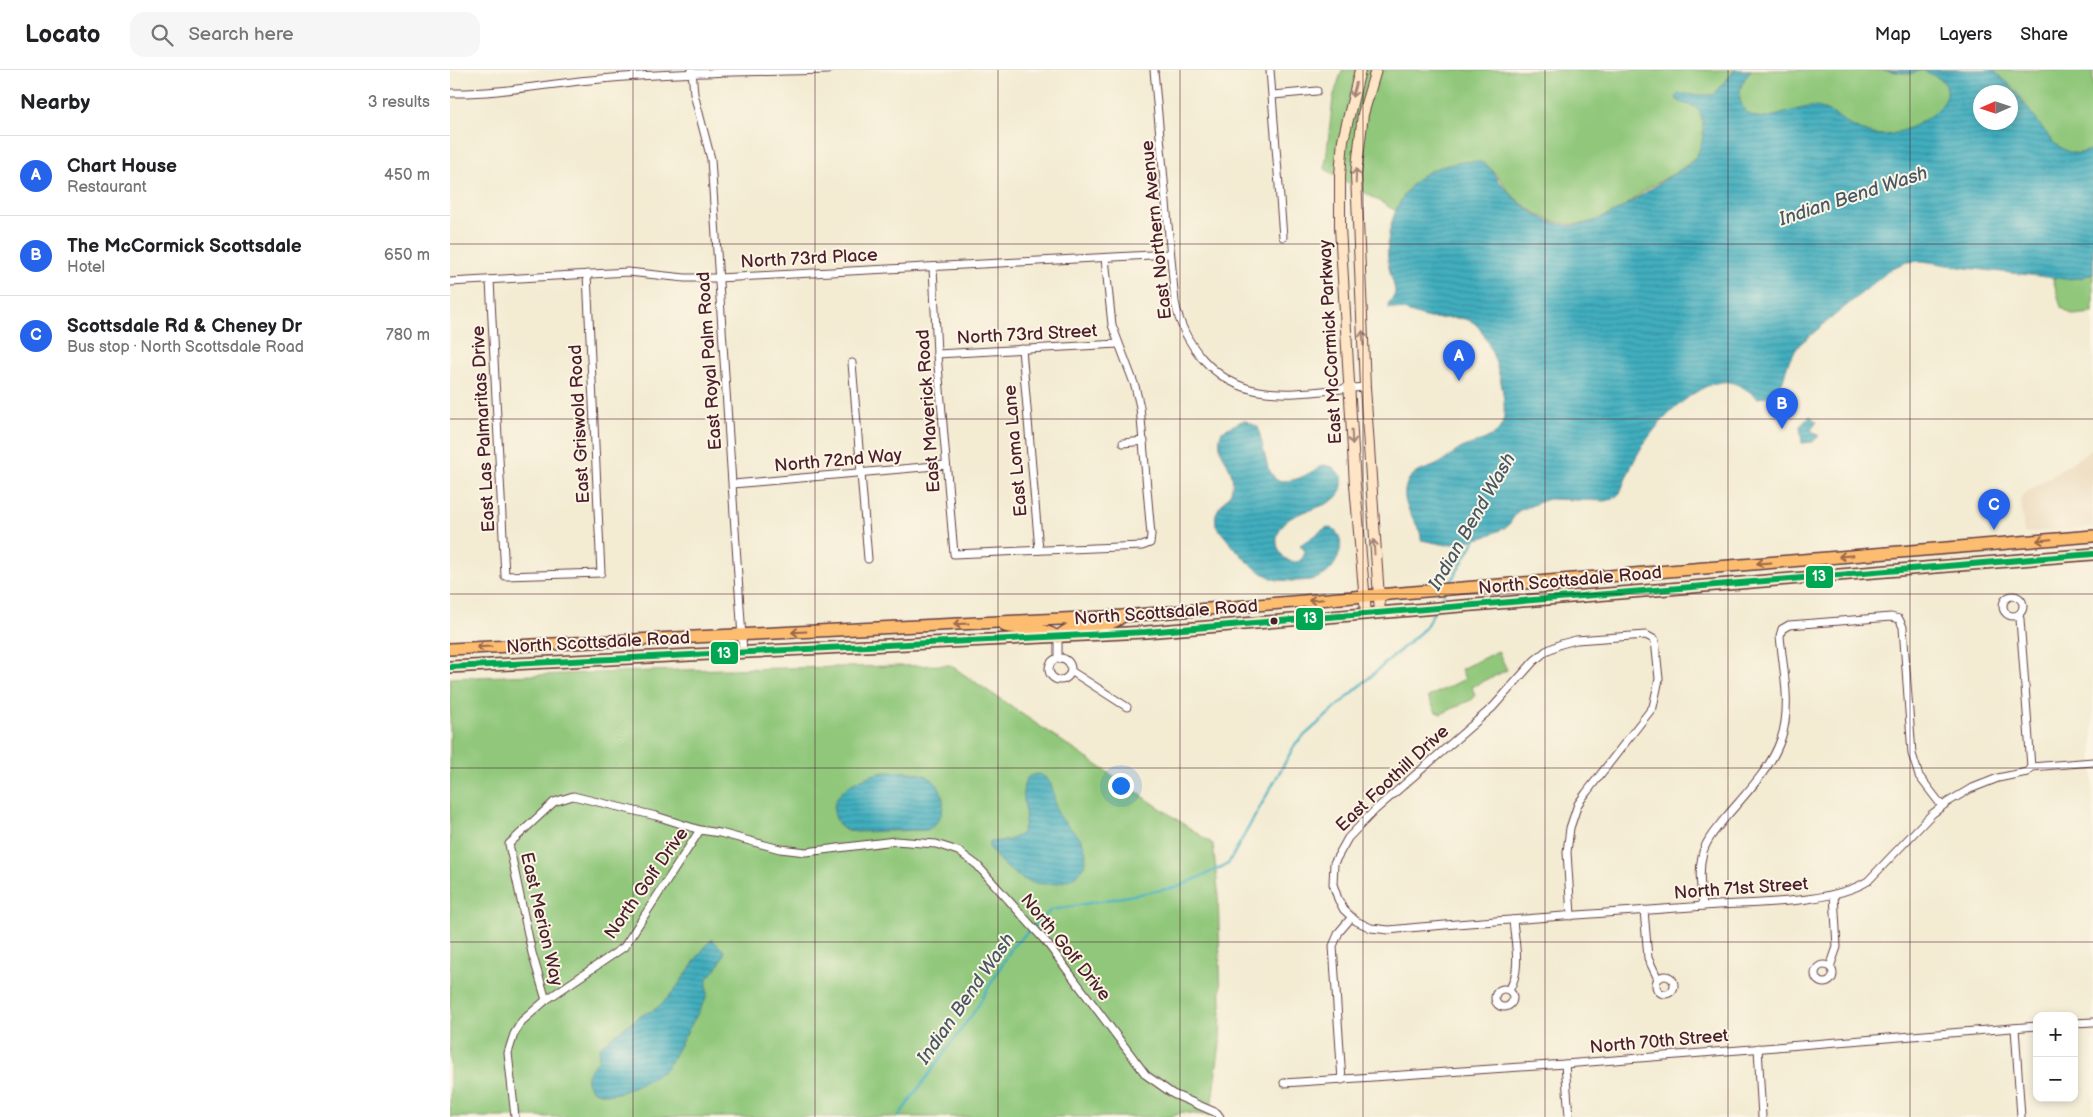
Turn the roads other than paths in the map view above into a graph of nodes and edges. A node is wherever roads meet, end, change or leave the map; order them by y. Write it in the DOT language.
graph roads {
  1 [pos="828,70"];
  2 [pos="1154,70"];
  3 [pos="1270,70"];
  4 [pos="1360,70"];
  5 [pos="1376,70"];
  6 [pos="692,71"];
  7 [pos="450,92"];
  8 [pos="1317,92"];
  9 [pos="1273,95"];
  10 [pos="1349,110"];
  11 [pos="1363,114"];
  12 [pos="1284,237"];
  13 [pos="1170,254"];
  14 [pos="1105,258"];
  15 [pos="933,266"];
  16 [pos="586,274"];
  17 [pos="718,278"];
  18 [pos="490,280"];
  19 [pos="450,282"];
  20 [pos="1118,344"];
  21 [pos="1022,349"];
  22 [pos="937,354"];
  23 [pos="852,363"];
  24 [pos="1365,387"];
  25 [pos="1349,388"];
  26 [pos="1144,441"];
  27 [pos="1123,443"];
  28 [pos="946,465"];
  29 [pos="860,473"];
  30 [pos="733,484"];
  31 [pos="2093,536"];
  32 [pos="1039,550"];
  33 [pos="2093,554"];
  34 [pos="868,559"];
  35 [pos="505,576"];
  36 [pos="1378,595"];
  37 [pos="1364,596"];
  38 [pos="1382,613"];
  39 [pos="1366,614"];
  40 [pos="2018,614"];
  41 [pos="1122,616"];
  42 [pos="989,622"];
  43 [pos="742,635"];
  44 [pos="1058,637"];
  45 [pos="450,649"];
  46 [pos="743,653"];
  47 [pos="1058,659"];
  48 [pos="450,667"];
  49 [pos="1071,671"];
  50 [pos="1127,707"];
  51 [pos="2093,762"];
  52 [pos="2031,767"];
  53 [pos="1942,806"];
  54 [pos="700,830"];
  55 [pos="1834,895"];
  56 [pos="1703,906"];
  57 [pos="1644,910"];
  58 [pos="1571,916"];
  59 [pos="1351,918"];
  60 [pos="1513,920"];
  61 [pos="1830,967"];
  62 [pos="1658,979"];
  63 [pos="1509,990"];
  64 [pos="546,1000"];
  65 [pos="2093,1022"];
  66 [pos="2078,1024"];
  67 [pos="2033,1026"];
  68 [pos="2015,1028"];
  69 [pos="1758,1048"];
  70 [pos="1565,1064"];
  71 [pos="1342,1080"];
  72 [pos="1284,1083"];
  73 [pos="1219,1115"];
  74 [pos="515,1117"];
  75 [pos="1569,1117"];
  76 [pos="1762,1117"];
  77 [pos="2021,1117"];
  1 -- 6 [label="street"];
  2 -- 13 [label="street, East Northern Avenue"];
  3 -- 9 [label="street"];
  4 -- 10 [label="main road, East McCormick Parkway, one-way"];
  5 -- 11 [label="main road, East McCormick Parkway"];
  6 -- 7 [label="street"];
  6 -- 17 [label="street, East Royal Palm Road"];
  8 -- 9 [label="street"];
  9 -- 12 [label="street"];
  10 -- 11 [label="main road"];
  10 -- 25 [label="main road, East McCormick Parkway"];
  24 -- 11 [label="main road, East McCormick Parkway, one-way"];
  13 -- 14 [label="street, North 73rd Place"];
  13 -- 25 [label="street, East Northern Avenue"];
  14 -- 15 [label="street, North 73rd Place"];
  14 -- 20 [label="street"];
  15 -- 17 [label="street, North 73rd Place"];
  15 -- 22 [label="street, East Maverick Road"];
  16 -- 17 [label="street, North 73rd Place"];
  16 -- 18 [label="street, North 73rd Place"];
  16 -- 35 [label="street, East Griswold Road"];
  17 -- 30 [label="street, East Royal Palm Road"];
  18 -- 19 [label="street, North 73rd Place"];
  18 -- 35 [label="street, East Las Palmaritas Drive"];
  20 -- 21 [label="street, North 73rd Street"];
  20 -- 26 [label="street"];
  21 -- 22 [label="street, North 73rd Street"];
  21 -- 32 [label="street, East Loma Lane"];
  22 -- 28 [label="street, East Maverick Road"];
  23 -- 29 [label="street"];
  24 -- 25 [label="street, East Northern Avenue"];
  36 -- 24 [label="main road, East McCormick Parkway, one-way"];
  25 -- 37 [label="main road, East McCormick Parkway, one-way"];
  26 -- 27 [label="street"];
  26 -- 32 [label="street"];
  28 -- 29 [label="street, North 72nd Way"];
  28 -- 32 [label="street, East Maverick Road"];
  29 -- 30 [label="street, North 72nd Way"];
  29 -- 34 [label="street"];
  30 -- 43 [label="street, East Royal Palm Road"];
  31 -- 36 [label="main road, North Scottsdale Road, one-way"];
  33 -- 38 [label="main road, North Scottsdale Road"];
  36 -- 37 [label="main road, North Scottsdale Road"];
  36 -- 38 [label="main road, East McCormick Parkway"];
  37 -- 39 [label="main road, East McCormick Parkway"];
  37 -- 41 [label="main road, North Scottsdale Road, one-way"];
  38 -- 39 [label="main road, North Scottsdale Road"];
  39 -- 44 [label="main road, North Scottsdale Road"];
  40 -- 52 [label="street"];
  41 -- 42 [label="main road, North Scottsdale Road"];
  41 -- 44 [label="main road"];
  42 -- 43 [label="main road, North Scottsdale Road, one-way"];
  42 -- 44 [label="main road"];
  43 -- 45 [label="main road, North Scottsdale Road, one-way"];
  43 -- 46 [label="street, East Royal Palm Road"];
  44 -- 46 [label="main road, North Scottsdale Road"];
  44 -- 47 [label="street"];
  46 -- 48 [label="main road, North Scottsdale Road"];
  47 -- 49 [label="street"];
  47 -- 49 [label="street"];
  49 -- 50 [label="street"];
  51 -- 52 [label="street, North 71st Street"];
  52 -- 53 [label="street, North 71st Street"];
  53 -- 55 [label="street, North 71st Street"];
  53 -- 56 [label="street"];
  54 -- 64 [label="street, North Golf Drive"];
  54 -- 64 [label="street, East Merion Way"];
  54 -- 73 [label="street, North Golf Drive"];
  55 -- 56 [label="street, North 71st Street"];
  55 -- 61 [label="street"];
  56 -- 57 [label="street, North 71st Street"];
  57 -- 58 [label="street, North 71st Street"];
  57 -- 62 [label="street"];
  58 -- 59 [label="street, East Foothill Drive"];
  58 -- 60 [label="street, North 71st Street"];
  59 -- 60 [label="street, North 71st Street"];
  59 -- 71 [label="street"];
  60 -- 63 [label="street"];
  64 -- 74 [label="street, North Golf Drive"];
  65 -- 66 [label="street"];
  67 -- 68 [label="street, North 70th Street"];
  68 -- 69 [label="street, North 70th Street"];
  68 -- 77 [label="street"];
  69 -- 70 [label="street, North 70th Street"];
  69 -- 76 [label="street"];
  70 -- 71 [label="street, North 70th Street"];
  70 -- 75 [label="street"];
  71 -- 72 [label="street, North 70th Street"];
}
